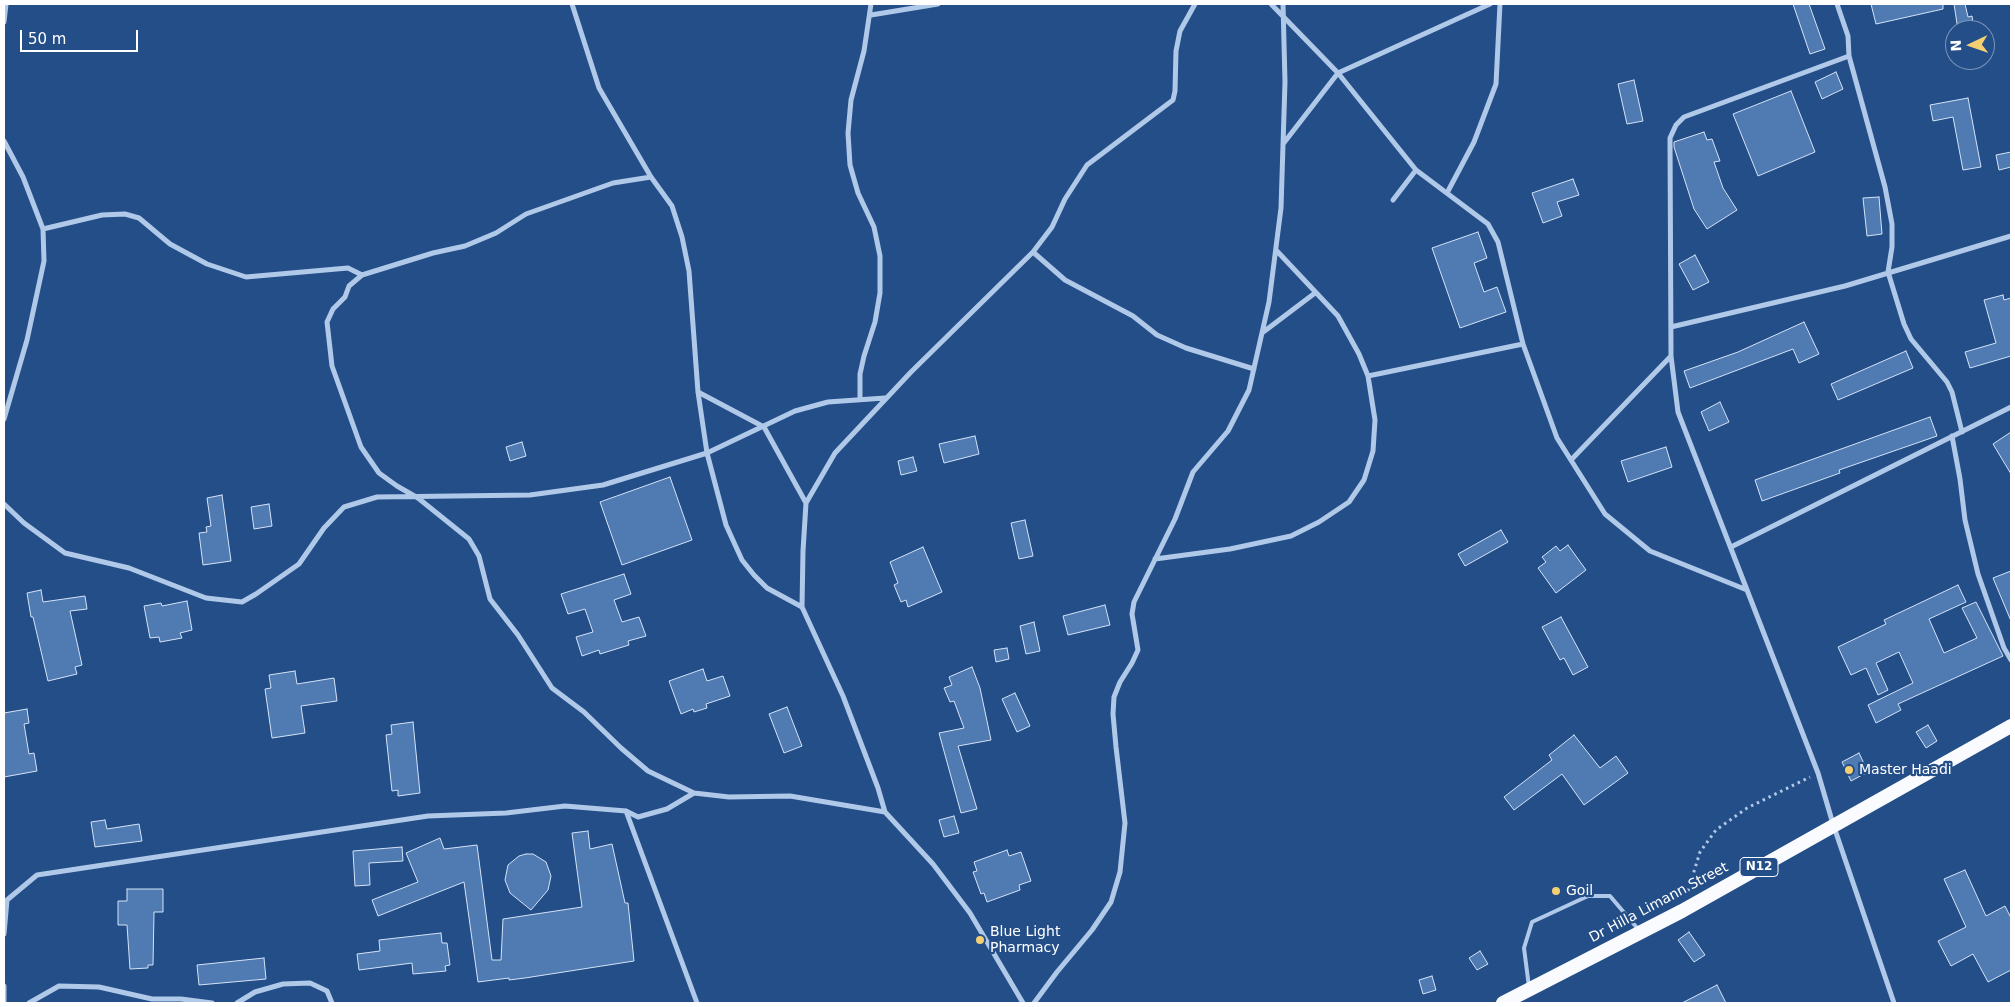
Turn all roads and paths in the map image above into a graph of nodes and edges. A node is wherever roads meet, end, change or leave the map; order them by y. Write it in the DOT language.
graph roads {
  1 [pos="6,4"];
  2 [pos="572,4"];
  3 [pos="871,4"];
  4 [pos="938,4"];
  5 [pos="1195,4"];
  6 [pos="1271,4"];
  7 [pos="1283,4"];
  8 [pos="1490,4"];
  9 [pos="1500,4"];
  10 [pos="1837,4"];
  11 [pos="871,15"];
  12 [pos="1284,17"];
  13 [pos="4,22"];
  14 [pos="1849,56"];
  15 [pos="1338,73"];
  16 [pos="4,141"];
  17 [pos="1283,144"];
  18 [pos="1416,170"];
  19 [pos="650,177"];
  20 [pos="1447,194"];
  21 [pos="1393,200"];
  22 [pos="43,229"];
  23 [pos="2011,236"];
  24 [pos="1276,250"];
  25 [pos="1033,252"];
  26 [pos="1888,272"];
  27 [pos="362,275"];
  28 [pos="1315,293"];
  29 [pos="1671,327"];
  30 [pos="1262,333"];
  31 [pos="1523,344"];
  32 [pos="1671,356"];
  33 [pos="1254,369"];
  34 [pos="1368,376"];
  35 [pos="698,392"];
  36 [pos="885,398"];
  37 [pos="860,399"];
  38 [pos="2011,407"];
  39 [pos="4,419"];
  40 [pos="764,427"];
  41 [pos="1962,432"];
  42 [pos="1952,436"];
  43 [pos="707,453"];
  44 [pos="1572,460"];
  45 [pos="418,498"];
  46 [pos="806,503"];
  47 [pos="4,504"];
  48 [pos="1731,547"];
  49 [pos="1155,559"];
  50 [pos="1748,590"];
  51 [pos="802,607"];
  52 [pos="2011,660"];
  53 [pos="2011,726"];
  54 [pos="1818,773"];
  55 [pos="694,793"];
  56 [pos="626,811"];
  57 [pos="885,812"];
  58 [pos="1833,824"];
  59 [pos="1682,911"];
  60 [pos="1641,932"];
  61 [pos="4,934"];
  62 [pos="4,986"];
  63 [pos="1530,989"];
  64 [pos="4,1003"];
  65 [pos="29,1003"];
  66 [pos="212,1003"];
  67 [pos="237,1003"];
  68 [pos="332,1003"];
  69 [pos="697,1003"];
  70 [pos="1023,1003"];
  71 [pos="1034,1003"];
  72 [pos="1503,1003"];
  73 [pos="1894,1003"];
  1 -- 13 [label="street"];
  2 -- 19 [label="street"];
  3 -- 11 [label="street"];
  4 -- 11 [label="street"];
  5 -- 25 [label="street"];
  6 -- 12 [label="street"];
  7 -- 12 [label="street"];
  8 -- 15 [label="street"];
  9 -- 20 [label="street"];
  10 -- 14 [label="street"];
  11 -- 37 [label="street"];
  12 -- 15 [label="street"];
  12 -- 17 [label="street"];
  14 -- 26 [label="street"];
  14 -- 29 [label="street"];
  15 -- 17 [label="street"];
  15 -- 18 [label="street"];
  16 -- 22 [label="street"];
  17 -- 24 [label="street"];
  18 -- 20 [label="street"];
  18 -- 21 [label="street"];
  19 -- 27 [label="street"];
  19 -- 35 [label="street"];
  20 -- 31 [label="street"];
  22 -- 27 [label="street"];
  22 -- 39 [label="street"];
  23 -- 26 [label="street"];
  24 -- 28 [label="street"];
  24 -- 30 [label="street"];
  25 -- 33 [label="street"];
  25 -- 36 [label="street"];
  26 -- 29 [label="street"];
  26 -- 41 [label="street"];
  27 -- 45 [label="street"];
  28 -- 30 [label="street"];
  28 -- 34 [label="street"];
  29 -- 32 [label="street"];
  30 -- 33 [label="street"];
  31 -- 34 [label="street"];
  31 -- 44 [label="street"];
  32 -- 44 [label="street"];
  32 -- 48 [label="street"];
  33 -- 49 [label="street"];
  34 -- 49 [label="street"];
  35 -- 40 [label="street"];
  35 -- 43 [label="street"];
  36 -- 37 [label="street"];
  36 -- 46 [label="street"];
  37 -- 40 [label="street"];
  38 -- 41 [label="street"];
  40 -- 43 [label="street"];
  40 -- 46 [label="street"];
  41 -- 42 [label="street"];
  42 -- 48 [label="street"];
  42 -- 52 [label="street"];
  43 -- 45 [label="street"];
  43 -- 51 [label="street"];
  44 -- 50 [label="street"];
  45 -- 47 [label="street"];
  45 -- 55 [label="street"];
  46 -- 51 [label="street"];
  48 -- 50 [label="street"];
  49 -- 71 [label="street"];
  50 -- 54 [label="street"];
  51 -- 57 [label="street"];
  53 -- 58 [label="highway, Dr Hilla Limann Street / N12"];
  54 -- 58 [label="street"];
  54 -- 59 [label="path"];
  55 -- 56 [label="street"];
  55 -- 57 [label="street"];
  56 -- 61 [label="street"];
  56 -- 69 [label="street"];
  57 -- 70 [label="street"];
  58 -- 59 [label="highway, Dr Hilla Limann Street / N12"];
  58 -- 73 [label="street"];
  59 -- 60 [label="highway, Dr Hilla Limann Street / N12"];
  60 -- 63 [label="highway, Dr Hilla Limann Street / N12"];
  60 -- 63 [label="lane"];
  62 -- 64 [label="street"];
  63 -- 72 [label="highway, Dr Hilla Limann Street / N12"];
  65 -- 66 [label="street"];
  67 -- 68 [label="street"];
}
